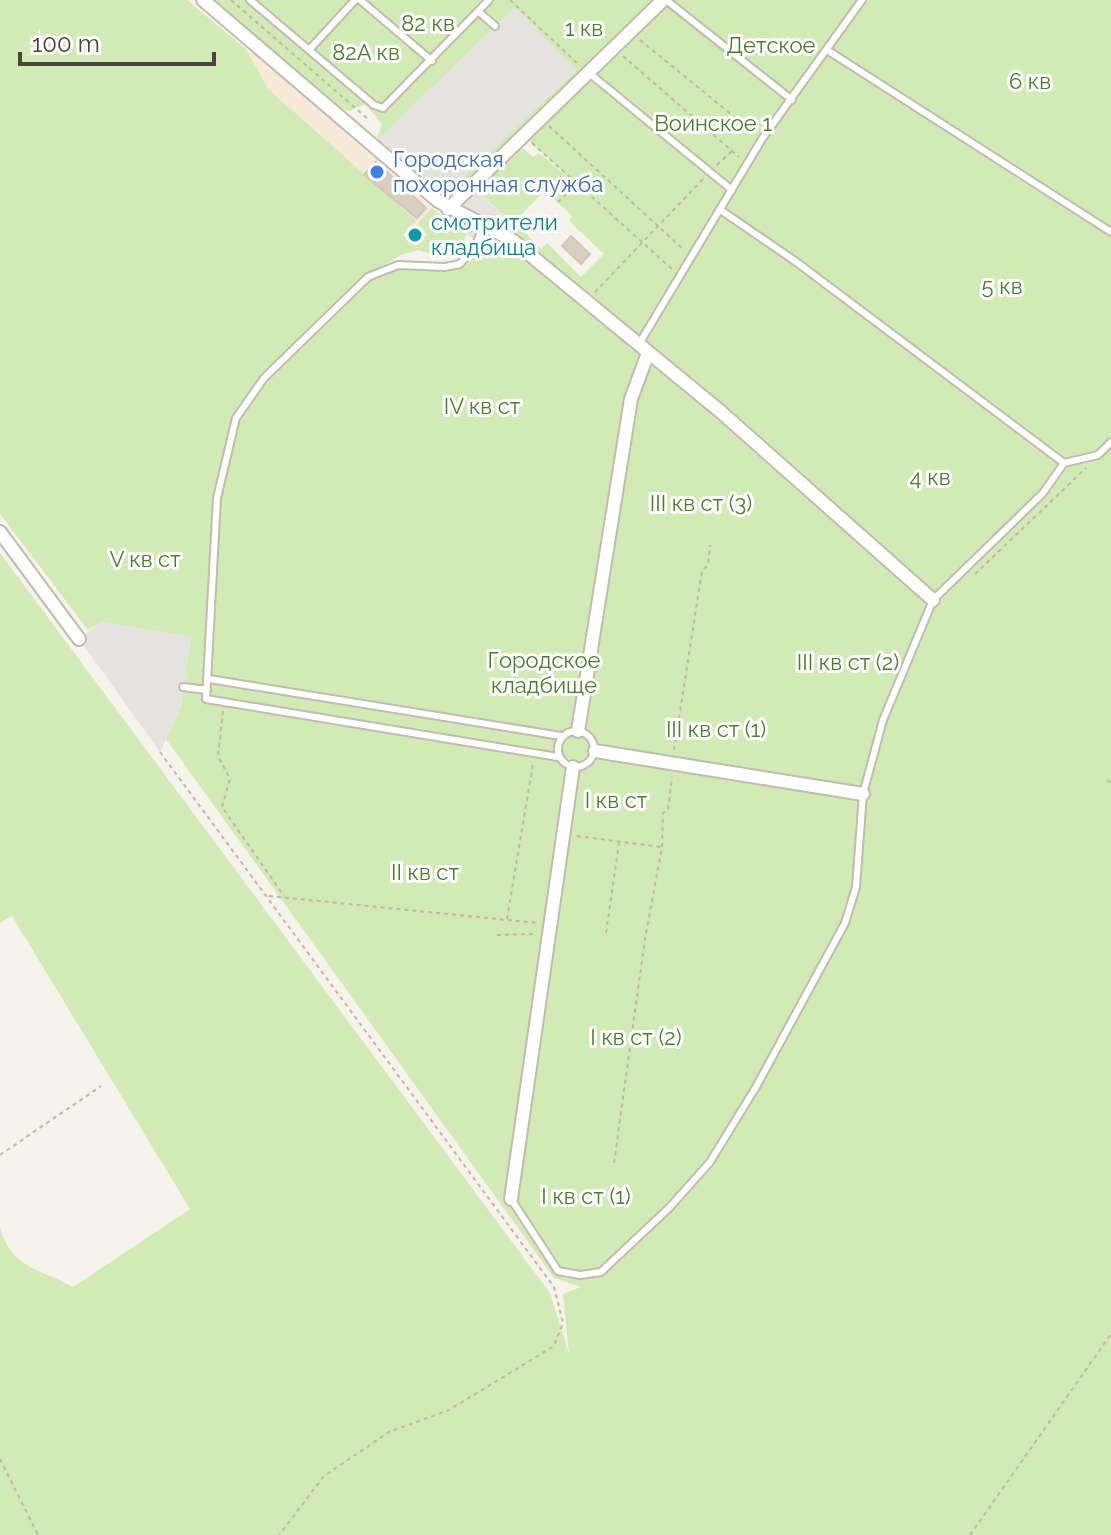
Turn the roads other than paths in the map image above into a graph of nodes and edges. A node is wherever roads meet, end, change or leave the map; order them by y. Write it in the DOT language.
graph roads {
  1 [pos="203,0"];
  2 [pos="250,0"];
  3 [pos="358,0"];
  4 [pos="489,0"];
  5 [pos="664,0"];
  6 [pos="862,0"];
  7 [pos="479,12"];
  8 [pos="495,26"];
  9 [pos="309,50"];
  10 [pos="827,50"];
  11 [pos="432,61"];
  12 [pos="587,72"];
  13 [pos="792,100"];
  14 [pos="732,190"];
  15 [pos="448,209"];
  16 [pos="722,211"];
  17 [pos="483,227"];
  18 [pos="1111,232"];
  19 [pos="644,349"];
  20 [pos="1111,442"];
  21 [pos="1064,463"];
  22 [pos="0,532"];
  23 [pos="933,600"];
  24 [pos="79,639"];
  25 [pos="209,679"];
  26 [pos="183,687"];
  27 [pos="207,690"];
  28 [pos="578,731"];
  29 [pos="561,736"];
  30 [pos="595,751"];
  31 [pos="558,757"];
  32 [pos="573,767"];
  33 [pos="863,794"];
  34 [pos="511,1199"];
  1 -- 15 [label="street"];
  2 -- 9 [label="lane"];
  3 -- 9 [label="lane"];
  3 -- 11 [label="lane"];
  4 -- 7 [label="lane"];
  5 -- 12 [label="street"];
  5 -- 13 [label="lane"];
  6 -- 10 [label="lane"];
  7 -- 8 [label="lane"];
  7 -- 11 [label="lane"];
  9 -- 11 [label="lane"];
  10 -- 13 [label="lane"];
  10 -- 18 [label="lane"];
  12 -- 14 [label="lane"];
  12 -- 15 [label="street"];
  13 -- 14 [label="lane"];
  14 -- 16 [label="lane"];
  15 -- 17 [label="street"];
  16 -- 19 [label="lane"];
  16 -- 21 [label="lane"];
  17 -- 19 [label="street"];
  17 -- 25 [label="lane"];
  19 -- 23 [label="street"];
  19 -- 28 [label="street"];
  20 -- 21 [label="lane"];
  21 -- 23 [label="lane"];
  22 -- 24 [label="street"];
  23 -- 33 [label="lane"];
  25 -- 27 [label="lane"];
  25 -- 29 [label="lane"];
  26 -- 27 [label="lane"];
  27 -- 31 [label="lane"];
  28 -- 29 [label="lane"];
  28 -- 30 [label="lane"];
  29 -- 31 [label="lane"];
  30 -- 32 [label="lane"];
  30 -- 33 [label="street"];
  31 -- 32 [label="lane"];
  32 -- 34 [label="street"];
  33 -- 34 [label="lane"];
}
